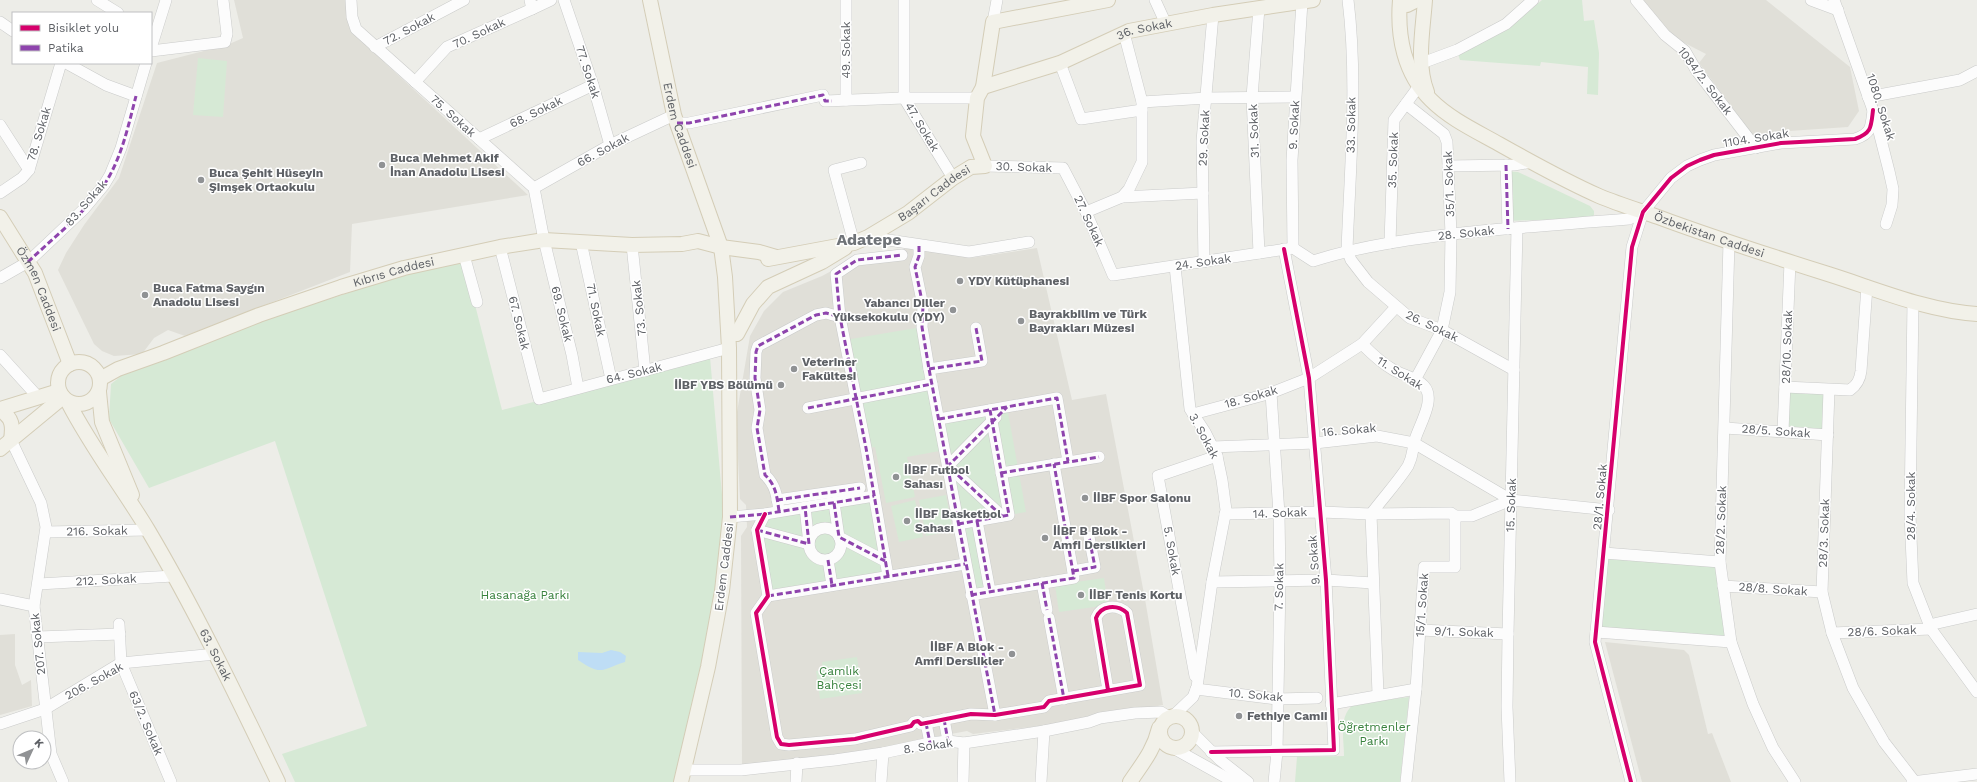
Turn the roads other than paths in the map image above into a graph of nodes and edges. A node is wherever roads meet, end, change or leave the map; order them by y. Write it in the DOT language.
graph roads {
  1 [pos="97,0"];
  2 [pos="166,0"];
  3 [pos="223,0"];
  4 [pos="351,0"];
  5 [pos="464,0"];
  6 [pos="551,0"];
  7 [pos="564,0"];
  8 [pos="650,0"];
  9 [pos="846,0"];
  10 [pos="904,0"];
  11 [pos="996,0"];
  12 [pos="1108,0"];
  13 [pos="1155,0"];
  14 [pos="1348,0"];
  15 [pos="1400,0"];
  16 [pos="1417,0"];
  17 [pos="1424,0"];
  18 [pos="1533,0"];
  19 [pos="1636,0"];
  20 [pos="1811,0"];
  21 [pos="1307,1"];
  22 [pos="531,4"];
  23 [pos="1836,5"];
  24 [pos="1259,8"];
  25 [pos="116,12"];
  26 [pos="1213,15"];
  27 [pos="0,22"];
  28 [pos="993,22"];
  29 [pos="1166,24"];
  30 [pos="12,30"];
  31 [pos="1124,33"];
  32 [pos="153,36"];
  33 [pos="376,47"];
  34 [pos="152,49"];
  35 [pos="1060,63"];
  36 [pos="1422,63"];
  37 [pos="61,64"];
  38 [pos="68,64"];
  39 [pos="146,64"];
  40 [pos="1977,71"];
  41 [pos="415,82"];
  42 [pos="593,85"];
  43 [pos="1419,86"];
  44 [pos="980,93"];
  45 [pos="136,96"];
  46 [pos="1295,97"];
  47 [pos="1868,97"];
  48 [pos="904,98"];
  49 [pos="1206,98"];
  50 [pos="1252,98"];
  51 [pos="846,100"];
  52 [pos="1432,101"];
  53 [pos="1406,104"];
  54 [pos="1142,106"];
  55 [pos="1873,110"];
  56 [pos="675,119"];
  57 [pos="0,125"];
  58 [pos="479,139"];
  59 [pos="610,145"];
  60 [pos="1756,148"];
  61 [pos="860,162"];
  62 [pos="1532,162"];
  63 [pos="1506,165"];
  64 [pos="985,166"];
  65 [pos="1448,166"];
  66 [pos="1063,168"];
  67 [pos="29,170"];
  68 [pos="953,178"];
  69 [pos="534,188"];
  70 [pos="0,193"];
  71 [pos="1203,193"];
  72 [pos="1122,197"];
  73 [pos="1086,212"];
  74 [pos="1643,212"];
  75 [pos="0,217"];
  76 [pos="1886,224"];
  77 [pos="1513,228"];
  78 [pos="1451,234"];
  79 [pos="868,237"];
  80 [pos="544,240"];
  81 [pos="581,242"];
  82 [pos="1029,242"];
  83 [pos="1729,242"];
  84 [pos="854,243"];
  85 [pos="1390,243"];
  86 [pos="632,245"];
  87 [pos="919,246"];
  88 [pos="500,247"];
  89 [pos="1288,248"];
  90 [pos="1347,250"];
  91 [pos="723,252"];
  92 [pos="1259,253"];
  93 [pos="464,255"];
  94 [pos="902,255"];
  95 [pos="1204,262"];
  96 [pos="1790,262"];
  97 [pos="1175,266"];
  98 [pos="32,267"];
  99 [pos="1113,275"];
  100 [pos="0,278"];
  101 [pos="1866,286"];
  102 [pos="1913,301"];
  103 [pos="477,302"];
  104 [pos="1396,307"];
  105 [pos="1957,313"];
  106 [pos="1977,314"];
  107 [pos="840,317"];
  108 [pos="1977,324"];
  109 [pos="976,328"];
  110 [pos="1442,330"];
  111 [pos="737,334"];
  112 [pos="1362,344"];
  113 [pos="729,348"];
  114 [pos="0,355"];
  115 [pos="74,363"];
  116 [pos="929,369"];
  117 [pos="1514,370"];
  118 [pos="645,371"];
  119 [pos="1309,378"];
  120 [pos="611,379"];
  121 [pos="98,380"];
  122 [pos="1415,380"];
  123 [pos="932,384"];
  124 [pos="1785,387"];
  125 [pos="578,388"];
  126 [pos="1829,390"];
  127 [pos="1271,393"];
  128 [pos="63,396"];
  129 [pos="38,397"];
  130 [pos="857,398"];
  131 [pos="539,399"];
  132 [pos="808,408"];
  133 [pos="0,409"];
  134 [pos="1193,414"];
  135 [pos="991,415"];
  136 [pos="939,419"];
  137 [pos="1725,428"];
  138 [pos="1783,431"];
  139 [pos="1828,435"];
  140 [pos="1315,443"];
  141 [pos="1414,443"];
  142 [pos="1275,444"];
  143 [pos="5,445"];
  144 [pos="1214,452"];
  145 [pos="1098,457"];
  146 [pos="1068,461"];
  147 [pos="1054,464"];
  148 [pos="948,466"];
  149 [pos="1001,473"];
  150 [pos="860,488"];
  151 [pos="874,496"];
  152 [pos="777,500"];
  153 [pos="1511,500"];
  154 [pos="834,503"];
  155 [pos="804,507"];
  156 [pos="1609,510"];
  157 [pos="779,511"];
  158 [pos="1321,512"];
  159 [pos="764,514"];
  160 [pos="1225,514"];
  161 [pos="1279,514"];
  162 [pos="1370,514"];
  163 [pos="1005,516"];
  164 [pos="1455,516"];
  165 [pos="730,517"];
  166 [pos="977,521"];
  167 [pos="958,524"];
  168 [pos="148,530"];
  169 [pos="757,530"];
  170 [pos="46,532"];
  171 [pos="840,537"];
  172 [pos="1089,537"];
  173 [pos="809,544"];
  174 [pos="1604,553"];
  175 [pos="828,560"];
  176 [pos="885,561"];
  177 [pos="1720,562"];
  178 [pos="966,564"];
  179 [pos="1073,571"];
  180 [pos="173,576"];
  181 [pos="888,576"];
  182 [pos="1280,580"];
  183 [pos="1326,580"];
  184 [pos="1212,582"];
  185 [pos="1042,583"];
  186 [pos="1373,583"];
  187 [pos="39,584"];
  188 [pos="832,585"];
  189 [pos="1723,586"];
  190 [pos="990,592"];
  191 [pos="1822,592"];
  192 [pos="971,595"];
  193 [pos="768,596"];
  194 [pos="0,599"];
  195 [pos="34,606"];
  196 [pos="1977,614"];
  197 [pos="1930,627"];
  198 [pos="1420,630"];
  199 [pos="1596,632"];
  200 [pos="1832,632"];
  201 [pos="1508,634"];
  202 [pos="38,637"];
  203 [pos="1731,642"];
  204 [pos="216,654"];
  205 [pos="121,663"];
  206 [pos="1196,688"];
  207 [pos="1416,689"];
  208 [pos="1108,690"];
  209 [pos="1977,692"];
  210 [pos="1378,694"];
  211 [pos="1317,698"];
  212 [pos="1064,699"];
  213 [pos="1277,699"];
  214 [pos="1331,704"];
  215 [pos="45,709"];
  216 [pos="1142,713"];
  217 [pos="995,715"];
  218 [pos="1171,716"];
  219 [pos="944,719"];
  220 [pos="0,724"];
  221 [pos="919,724"];
  222 [pos="1160,728"];
  223 [pos="1044,731"];
  224 [pos="1192,732"];
  225 [pos="948,741"];
  226 [pos="964,742"];
  227 [pos="930,743"];
  228 [pos="1174,748"];
  229 [pos="1211,752"];
  230 [pos="1277,752"];
  231 [pos="883,753"];
  232 [pos="797,763"];
  233 [pos="1977,774"];
  234 [pos="683,776"];
  235 [pos="1948,778"];
  236 [pos="63,782"];
  237 [pos="171,782"];
  238 [pos="278,782"];
  239 [pos="796,782"];
  240 [pos="881,782"];
  241 [pos="962,782"];
  242 [pos="1041,782"];
  243 [pos="1130,782"];
  244 [pos="1136,782"];
  245 [pos="1234,782"];
  246 [pos="1248,782"];
  247 [pos="1274,782"];
  248 [pos="1406,782"];
  249 [pos="1510,782"];
  250 [pos="1631,782"];
  251 [pos="1795,782"];
  252 [pos="1912,782"];
  253 [pos="1915,782"];
  254 [pos="1958,782"];
  1 -- 25 [label="street"];
  2 -- 32 [label="street"];
  3 -- 34 [label="street"];
  4 -- 33 [label="street, 75. Sokak"];
  5 -- 33 [label="street, 72. Sokak"];
  6 -- 22 [label="street, 70. Sokak"];
  7 -- 42 [label="street, 77. Sokak"];
  8 -- 56 [label="main road, Erdem Caddesi"];
  9 -- 51 [label="street, 49. Sokak"];
  10 -- 48 [label="street, 47. Sokak"];
  11 -- 28 [label="street"];
  12 -- 28 [label="main road"];
  13 -- 29 [label="street"];
  14 -- 90 [label="street, 33. Sokak"];
  15 -- 16 [label="main road"];
  15 -- 43 [label="main road, Özbekistan Caddesi"];
  17 -- 36 [label="main road"];
  18 -- 36 [label="street"];
  19 -- 60 [label="street, 1084/2. Sokak"];
  20 -- 23 [label="street"];
  21 -- 24 [label="main road, 36. Sokak"];
  21 -- 46 [label="street, 9. Sokak"];
  22 -- 41 [label="street, 70. Sokak"];
  23 -- 47 [label="street, 1080. Sokak"];
  24 -- 26 [label="main road, 36. Sokak"];
  24 -- 50 [label="street, 31. Sokak"];
  26 -- 29 [label="main road, 36. Sokak"];
  26 -- 49 [label="street, 29. Sokak"];
  27 -- 30 [label="street"];
  28 -- 44 [label="main road, Başarı Caddesi"];
  29 -- 31 [label="main road, 36. Sokak"];
  31 -- 35 [label="main road, 36. Sokak"];
  31 -- 54 [label="street"];
  33 -- 41 [label="street, 75. Sokak"];
  35 -- 44 [label="main road, 36. Sokak"];
  35 -- 54 [label="street"];
  36 -- 52 [label="main road"];
  37 -- 67 [label="street, 78. Sokak"];
  38 -- 45 [label="street"];
  39 -- 45 [label="street, 83. Sokak"];
  40 -- 47 [label="street"];
  41 -- 58 [label="street, 75. Sokak"];
  42 -- 58 [label="street, 68. Sokak"];
  42 -- 59 [label="street, 77. Sokak"];
  43 -- 52 [label="main road, Özbekistan Caddesi"];
  43 -- 53 [label="street, 35. Sokak"];
  44 -- 48 [label="street"];
  44 -- 64 [label="main road, Başarı Caddesi"];
  45 -- 98 [label="street, 83. Sokak"];
  46 -- 50 [label="street"];
  46 -- 89 [label="street, 9. Sokak"];
  47 -- 55 [label="street, 1080. Sokak"];
  48 -- 51 [label="street"];
  48 -- 68 [label="street, 47. Sokak"];
  49 -- 50 [label="street"];
  49 -- 54 [label="street"];
  49 -- 71 [label="street, 29. Sokak"];
  50 -- 92 [label="street, 31. Sokak"];
  51 -- 56 [label="street"];
  52 -- 62 [label="main road, Özbekistan Caddesi"];
  53 -- 65 [label="street, 35/1. Sokak"];
  53 -- 85 [label="street, 35. Sokak"];
  54 -- 72 [label="street"];
  55 -- 60 [label="street, 1104. Sokak"];
  55 -- 76 [label="street, 1080. Sokak"];
  56 -- 59 [label="street, 66. Sokak"];
  56 -- 91 [label="main road, Erdem Caddesi"];
  57 -- 67 [label="street"];
  58 -- 69 [label="street, 75. Sokak"];
  59 -- 69 [label="street, 66. Sokak"];
  60 -- 74 [label="street, 1104. Sokak"];
  61 -- 84 [label="street"];
  62 -- 63 [label="street"];
  62 -- 74 [label="main road, Özbekistan Caddesi"];
  63 -- 65 [label="street"];
  63 -- 77 [label="street, 15. Sokak"];
  64 -- 66 [label="street, 30. Sokak"];
  64 -- 68 [label="main road, Başarı Caddesi"];
  65 -- 78 [label="street, 35/1. Sokak"];
  66 -- 73 [label="street, 27. Sokak"];
  67 -- 70 [label="street, 78. Sokak"];
  68 -- 79 [label="main road, Başarı Caddesi"];
  69 -- 80 [label="street"];
  71 -- 72 [label="street"];
  71 -- 95 [label="street, 29. Sokak"];
  72 -- 73 [label="street"];
  73 -- 99 [label="street, 27. Sokak"];
  74 -- 77 [label="street, 28. Sokak"];
  74 -- 83 [label="main road, Özbekistan Caddesi"];
  74 -- 156 [label="street, 28/1. Sokak"];
  75 -- 98 [label="main road, Özmen Caddesi"];
  77 -- 78 [label="street, 28. Sokak"];
  77 -- 117 [label="street, 15. Sokak"];
  78 -- 85 [label="street, 28. Sokak"];
  78 -- 110 [label="street, 35/1. Sokak"];
  79 -- 84 [label="main road, Başarı Caddesi"];
  79 -- 87 [label="street"];
  80 -- 81 [label="main road, Kıbrıs Caddesi"];
  80 -- 88 [label="main road, Kıbrıs Caddesi"];
  80 -- 125 [label="street, 69. Sokak"];
  81 -- 86 [label="main road, Kıbrıs Caddesi"];
  81 -- 120 [label="street, 71. Sokak"];
  82 -- 87 [label="street"];
  83 -- 96 [label="main road, Özbekistan Caddesi"];
  83 -- 137 [label="street, 28/2. Sokak"];
  84 -- 91 [label="main road, Başarı Caddesi"];
  84 -- 111 [label="main road, Başarı Caddesi"];
  85 -- 90 [label="street, 28. Sokak"];
  86 -- 91 [label="main road, Kıbrıs Caddesi"];
  86 -- 118 [label="street, 73. Sokak"];
  87 -- 116 [label="street"];
  88 -- 93 [label="main road, Kıbrıs Caddesi"];
  88 -- 131 [label="street, 67. Sokak"];
  89 -- 90 [label="street, 28. Sokak"];
  89 -- 92 [label="street, 24. Sokak"];
  89 -- 119 [label="street, 9. Sokak"];
  90 -- 104 [label="street, 26. Sokak"];
  91 -- 111 [label="main road, Erdem Caddesi"];
  91 -- 113 [label="main road, Erdem Caddesi"];
  92 -- 95 [label="street, 24. Sokak"];
  93 -- 103 [label="street"];
  93 -- 121 [label="main road, Kıbrıs Caddesi"];
  94 -- 107 [label="street"];
  95 -- 97 [label="street, 24. Sokak"];
  96 -- 101 [label="main road, Özbekistan Caddesi"];
  96 -- 124 [label="street, 28/10. Sokak"];
  97 -- 99 [label="street, 24. Sokak"];
  97 -- 134 [label="street, 3. Sokak"];
  98 -- 100 [label="street, 83. Sokak"];
  98 -- 115 [label="main road, Özmen Caddesi"];
  101 -- 102 [label="main road, Özbekistan Caddesi"];
  101 -- 126 [label="street"];
  102 -- 105 [label="main road, Özbekistan Caddesi"];
  102 -- 197 [label="street, 28/4. Sokak"];
  104 -- 110 [label="street, 26. Sokak"];
  104 -- 112 [label="street"];
  105 -- 106 [label="main road"];
  105 -- 108 [label="main road"];
  107 -- 130 [label="street"];
  107 -- 152 [label="street"];
  109 -- 116 [label="street"];
  110 -- 117 [label="street, 26. Sokak"];
  110 -- 122 [label="street, 35/1. Sokak"];
  111 -- 113 [label="main road"];
  112 -- 119 [label="street"];
  112 -- 122 [label="street, 11. Sokak"];
  113 -- 118 [label="street, 64. Sokak"];
  113 -- 165 [label="main road, Erdem Caddesi"];
  114 -- 129 [label="street"];
  115 -- 121 [label="main road"];
  115 -- 128 [label="main road"];
  116 -- 123 [label="street"];
  117 -- 153 [label="street, 15. Sokak"];
  118 -- 120 [label="street, 64. Sokak"];
  119 -- 127 [label="street, 18. Sokak"];
  119 -- 140 [label="street, 9. Sokak"];
  120 -- 125 [label="street, 64. Sokak"];
  121 -- 128 [label="main road"];
  121 -- 168 [label="main road, 63. Sokak"];
  122 -- 141 [label="street, 11. Sokak"];
  123 -- 130 [label="street"];
  123 -- 136 [label="street"];
  124 -- 126 [label="street"];
  124 -- 138 [label="street, 28/10. Sokak"];
  125 -- 131 [label="street, 64. Sokak"];
  126 -- 139 [label="street, 28/3. Sokak"];
  127 -- 134 [label="street, 18. Sokak"];
  127 -- 142 [label="street, 7. Sokak"];
  128 -- 129 [label="main road"];
  128 -- 143 [label="main road"];
  128 -- 168 [label="main road, 63. Sokak"];
  129 -- 133 [label="main road"];
  130 -- 132 [label="street"];
  130 -- 151 [label="street"];
  133 -- 143 [label="main road"];
  134 -- 144 [label="street, 3. Sokak"];
  135 -- 136 [label="street"];
  135 -- 146 [label="street"];
  135 -- 148 [label="street"];
  135 -- 149 [label="street"];
  136 -- 148 [label="street"];
  137 -- 138 [label="street, 28/5. Sokak"];
  137 -- 177 [label="street, 28/2. Sokak"];
  138 -- 139 [label="street, 28/5. Sokak"];
  139 -- 191 [label="street, 28/3. Sokak"];
  140 -- 141 [label="street, 16. Sokak"];
  140 -- 142 [label="street, 16. Sokak"];
  140 -- 158 [label="street, 9. Sokak"];
  141 -- 153 [label="street, 16. Sokak"];
  141 -- 162 [label="street"];
  142 -- 144 [label="street, 16. Sokak"];
  142 -- 161 [label="street, 7. Sokak"];
  143 -- 170 [label="street, 207. Sokak"];
  144 -- 160 [label="street, 3. Sokak"];
  144 -- 206 [label="street, 5. Sokak"];
  145 -- 146 [label="street"];
  146 -- 147 [label="street"];
  147 -- 149 [label="street"];
  147 -- 179 [label="street"];
  148 -- 163 [label="street"];
  148 -- 167 [label="street"];
  149 -- 163 [label="street"];
  150 -- 152 [label="street"];
  151 -- 154 [label="street"];
  151 -- 176 [label="street"];
  152 -- 157 [label="street"];
  153 -- 156 [label="street, 16. Sokak"];
  153 -- 164 [label="street"];
  153 -- 201 [label="street, 15. Sokak"];
  154 -- 155 [label="street"];
  154 -- 171 [label="street"];
  155 -- 157 [label="street"];
  155 -- 173 [label="street"];
  156 -- 174 [label="street, 28/1. Sokak"];
  157 -- 159 [label="street"];
  158 -- 161 [label="street, 14. Sokak"];
  158 -- 162 [label="street, 14. Sokak"];
  158 -- 183 [label="street, 9. Sokak"];
  159 -- 165 [label="street"];
  159 -- 169 [label="street"];
  160 -- 161 [label="street, 14. Sokak"];
  160 -- 184 [label="street, 3. Sokak"];
  161 -- 182 [label="street, 7. Sokak"];
  162 -- 164 [label="street, 14. Sokak"];
  162 -- 186 [label="street"];
  163 -- 166 [label="street"];
  164 -- 198 [label="street, 15/1. Sokak"];
  165 -- 234 [label="main road, Erdem Caddesi"];
  166 -- 167 [label="street"];
  166 -- 190 [label="street"];
  167 -- 178 [label="street"];
  168 -- 170 [label="street, 216. Sokak"];
  168 -- 180 [label="main road, 63. Sokak"];
  169 -- 173 [label="street"];
  169 -- 193 [label="street"];
  170 -- 187 [label="street, 207. Sokak"];
  171 -- 173 [label="street"];
  171 -- 175 [label="street"];
  171 -- 176 [label="street"];
  172 -- 179 [label="street"];
  173 -- 175 [label="street"];
  174 -- 177 [label="street"];
  174 -- 199 [label="street, 28/1. Sokak"];
  175 -- 188 [label="street"];
  176 -- 181 [label="street"];
  177 -- 189 [label="street, 28/2. Sokak"];
  178 -- 181 [label="street"];
  178 -- 192 [label="street"];
  179 -- 185 [label="street"];
  180 -- 187 [label="street, 212. Sokak"];
  180 -- 204 [label="main road, 63. Sokak"];
  181 -- 188 [label="street"];
  182 -- 183 [label="street"];
  182 -- 184 [label="street"];
  182 -- 213 [label="street, 7. Sokak"];
  183 -- 186 [label="street"];
  183 -- 214 [label="street, 9. Sokak"];
  184 -- 206 [label="street, 3. Sokak"];
  185 -- 190 [label="street"];
  185 -- 212 [label="street"];
  186 -- 210 [label="street"];
  187 -- 195 [label="street, 207. Sokak"];
  188 -- 193 [label="street"];
  189 -- 191 [label="street, 28/8. Sokak"];
  189 -- 203 [label="street, 28/2. Sokak"];
  190 -- 192 [label="street"];
  191 -- 200 [label="street, 28/3. Sokak"];
  192 -- 217 [label="street"];
  193 -- 221 [label="street"];
  194 -- 195 [label="street"];
  195 -- 202 [label="street, 207. Sokak"];
  196 -- 197 [label="street, 28/6. Sokak"];
  197 -- 200 [label="street, 28/6. Sokak"];
  197 -- 209 [label="street, 28/4. Sokak"];
  198 -- 201 [label="street, 9/1. Sokak"];
  198 -- 207 [label="street, 15/1. Sokak"];
  199 -- 203 [label="street"];
  199 -- 250 [label="street, 28/1. Sokak"];
  200 -- 253 [label="street, 28/3. Sokak"];
  201 -- 249 [label="street, 15. Sokak"];
  202 -- 205 [label="street"];
  202 -- 215 [label="street, 207. Sokak"];
  203 -- 251 [label="street, 28/2. Sokak"];
  204 -- 205 [label="street, 206. Sokak"];
  204 -- 238 [label="main road, 63. Sokak"];
  205 -- 215 [label="street, 206. Sokak"];
  205 -- 237 [label="street, 63/2. Sokak"];
  206 -- 213 [label="street, 10. Sokak"];
  206 -- 218 [label="street"];
  207 -- 210 [label="street"];
  207 -- 248 [label="street, 15/1. Sokak"];
  208 -- 208 [label="street"];
  208 -- 212 [label="street"];
  210 -- 214 [label="street"];
  211 -- 213 [label="street, 10. Sokak"];
  212 -- 217 [label="street"];
  213 -- 230 [label="street, 7. Sokak"];
  214 -- 230 [label="street, 9. Sokak"];
  215 -- 220 [label="street, 206. Sokak"];
  215 -- 236 [label="street, 207. Sokak"];
  216 -- 218 [label="street, 8. Sokak"];
  216 -- 222 [label="street"];
  216 -- 223 [label="street, 8. Sokak"];
  217 -- 219 [label="street"];
  218 -- 222 [label="main road"];
  218 -- 224 [label="main road"];
  219 -- 221 [label="street"];
  219 -- 225 [label="street"];
  221 -- 227 [label="street"];
  222 -- 228 [label="main road"];
  222 -- 243 [label="main road"];
  223 -- 226 [label="street, 8. Sokak"];
  223 -- 242 [label="street"];
  224 -- 228 [label="main road"];
  224 -- 229 [label="street"];
  225 -- 226 [label="street, 8. Sokak"];
  225 -- 227 [label="street, 8. Sokak"];
  226 -- 241 [label="street"];
  227 -- 231 [label="street, 8. Sokak"];
  228 -- 244 [label="main road"];
  228 -- 245 [label="street"];
  229 -- 230 [label="street, 9. Sokak"];
  229 -- 246 [label="street"];
  230 -- 247 [label="street, 7. Sokak"];
  231 -- 232 [label="street, 8. Sokak"];
  231 -- 240 [label="street"];
  232 -- 234 [label="street, 8. Sokak"];
  232 -- 239 [label="street"];
  233 -- 235 [label="street"];
  235 -- 253 [label="street"];
  235 -- 254 [label="street"];
  252 -- 253 [label="street"];
}
